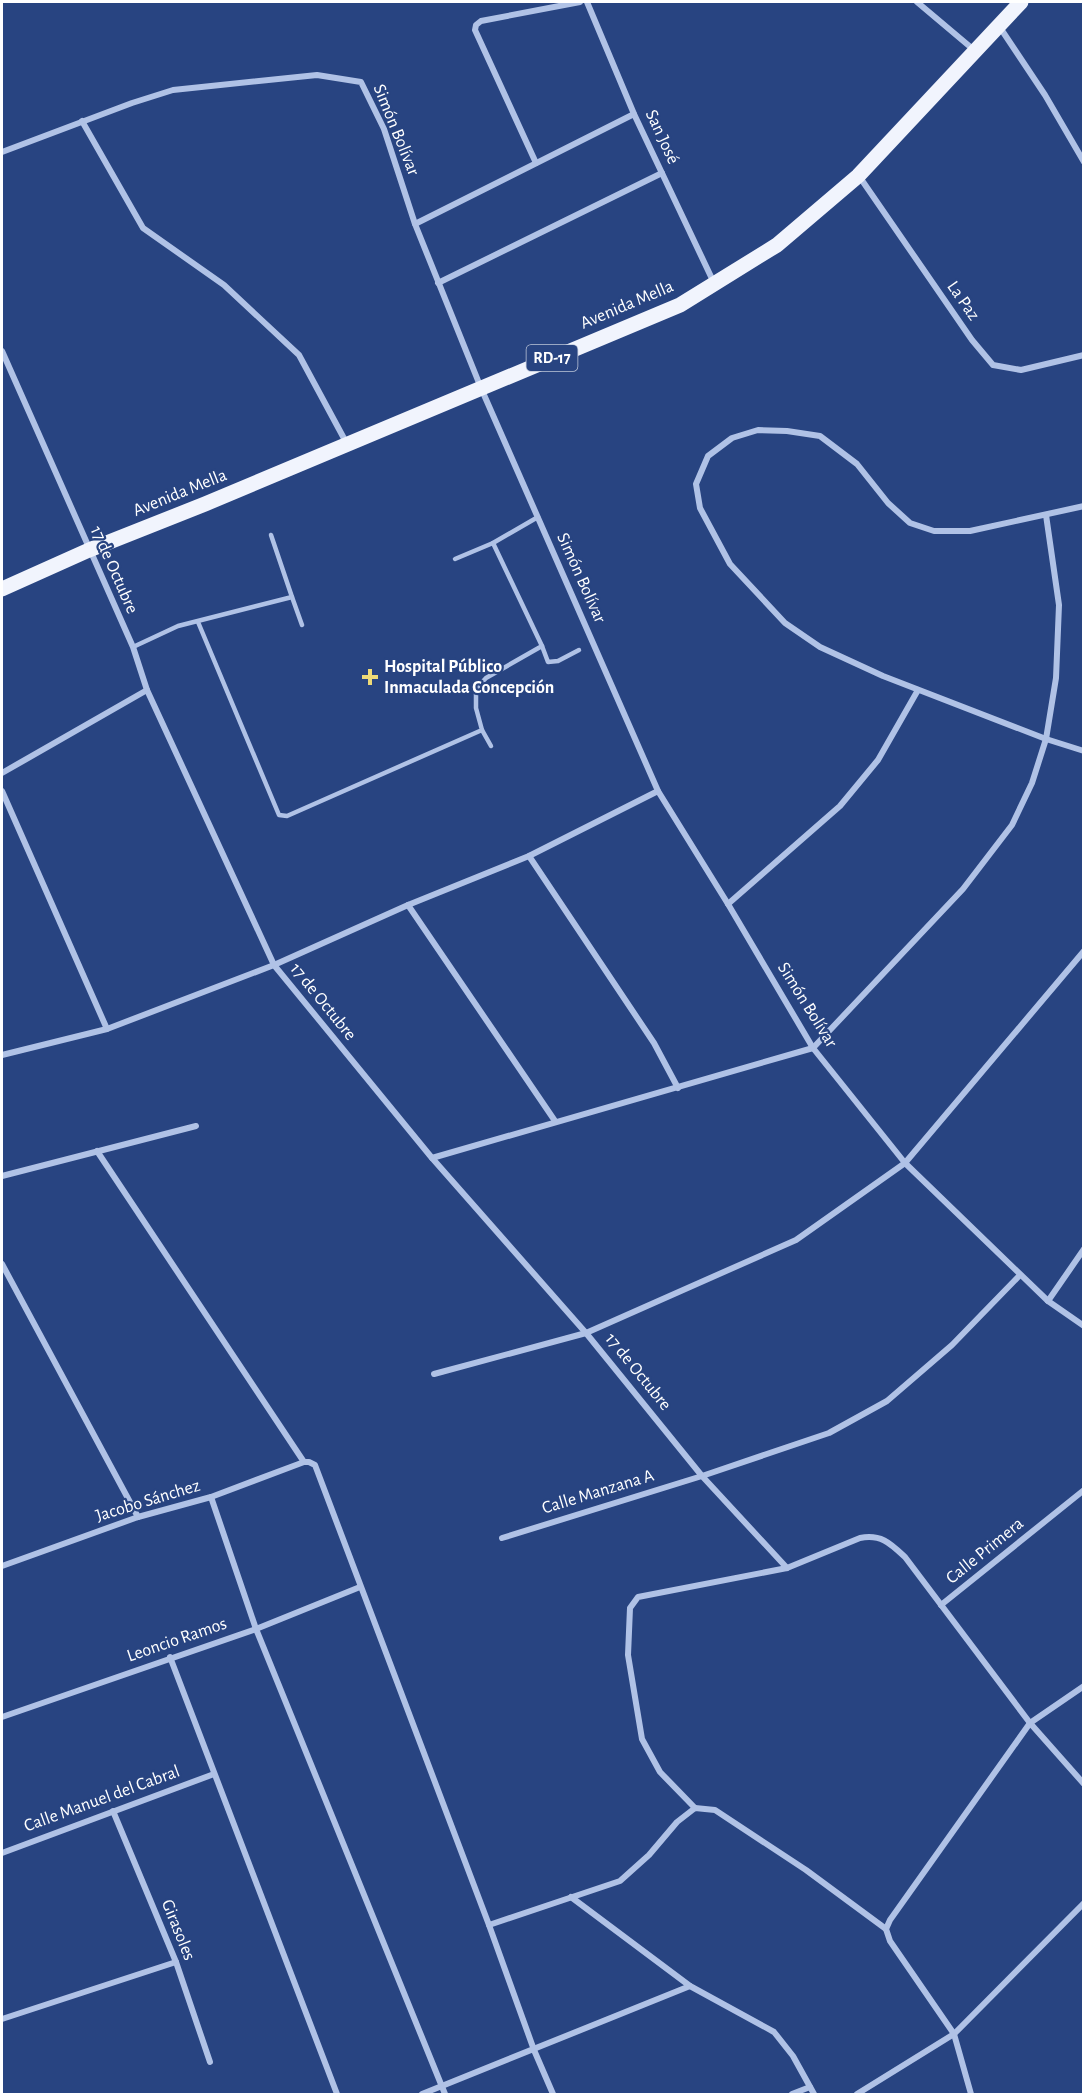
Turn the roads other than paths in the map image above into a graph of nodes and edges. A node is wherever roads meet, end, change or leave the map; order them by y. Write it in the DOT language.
graph roads {
  1 [pos="580,2"];
  2 [pos="587,2"];
  3 [pos="917,2"];
  4 [pos="1021,2"];
  5 [pos="998,25"];
  6 [pos="975,51"];
  7 [pos="634,114"];
  8 [pos="82,122"];
  9 [pos="2,152"];
  10 [pos="1083,162"];
  11 [pos="536,163"];
  12 [pos="662,173"];
  13 [pos="858,176"];
  14 [pos="415,224"];
  15 [pos="438,283"];
  16 [pos="714,284"];
  17 [pos="2,351"];
  18 [pos="1083,355"];
  19 [pos="481,388"];
  20 [pos="347,444"];
  21 [pos="1083,506"];
  22 [pos="1046,514"];
  23 [pos="537,517"];
  24 [pos="271,535"];
  25 [pos="493,543"];
  26 [pos="89,550"];
  27 [pos="455,560"];
  28 [pos="2,589"];
  29 [pos="292,597"];
  30 [pos="198,622"];
  31 [pos="303,626"];
  32 [pos="542,646"];
  33 [pos="133,647"];
  34 [pos="579,650"];
  35 [pos="147,690"];
  36 [pos="918,690"];
  37 [pos="482,730"];
  38 [pos="1046,739"];
  39 [pos="491,746"];
  40 [pos="1083,751"];
  41 [pos="2,773"];
  42 [pos="2,791"];
  43 [pos="658,791"];
  44 [pos="529,856"];
  45 [pos="728,904"];
  46 [pos="408,905"];
  47 [pos="1083,951"];
  48 [pos="274,965"];
  49 [pos="107,1029"];
  50 [pos="813,1048"];
  51 [pos="2,1055"];
  52 [pos="678,1088"];
  53 [pos="555,1121"];
  54 [pos="196,1126"];
  55 [pos="97,1151"];
  56 [pos="432,1158"];
  57 [pos="905,1163"];
  58 [pos="2,1176"];
  59 [pos="1083,1249"];
  60 [pos="2,1264"];
  61 [pos="1020,1275"];
  62 [pos="1048,1301"];
  63 [pos="1083,1326"];
  64 [pos="586,1333"];
  65 [pos="434,1374"];
  66 [pos="304,1462"];
  67 [pos="702,1476"];
  68 [pos="1083,1490"];
  69 [pos="211,1497"];
  70 [pos="138,1517"];
  71 [pos="502,1538"];
  72 [pos="2,1566"];
  73 [pos="787,1568"];
  74 [pos="360,1587"];
  75 [pos="941,1605"];
  76 [pos="256,1629"];
  77 [pos="170,1657"];
  78 [pos="1083,1686"];
  79 [pos="2,1717"];
  80 [pos="1030,1724"];
  81 [pos="214,1774"];
  82 [pos="1083,1785"];
  83 [pos="695,1808"];
  84 [pos="113,1811"];
  85 [pos="2,1853"];
  86 [pos="571,1897"];
  87 [pos="1083,1904"];
  88 [pos="489,1925"];
  89 [pos="886,1929"];
  90 [pos="176,1962"];
  91 [pos="690,1986"];
  92 [pos="2,2019"];
  93 [pos="954,2034"];
  94 [pos="534,2050"];
  95 [pos="210,2062"];
  96 [pos="442,2087"];
  97 [pos="810,2087"];
  98 [pos="337,2094"];
  99 [pos="422,2094"];
  100 [pos="445,2094"];
  101 [pos="553,2094"];
  102 [pos="792,2094"];
  103 [pos="814,2094"];
  104 [pos="857,2094"];
  105 [pos="971,2094"];
  1 -- 11 [label="street"];
  2 -- 7 [label="street, San José"];
  3 -- 6 [label="street"];
  4 -- 5 [label="main road, Avenida Mella / RD-17"];
  5 -- 6 [label="main road, Avenida Mella / RD-17"];
  5 -- 10 [label="street"];
  6 -- 13 [label="main road, Avenida Mella / RD-17"];
  7 -- 11 [label="street"];
  7 -- 12 [label="street, San José"];
  8 -- 9 [label="street, Simón Bolívar"];
  8 -- 14 [label="street, Simón Bolívar"];
  8 -- 20 [label="street"];
  11 -- 14 [label="street"];
  12 -- 15 [label="street"];
  12 -- 16 [label="street, San José"];
  13 -- 16 [label="main road, Avenida Mella / RD-17"];
  13 -- 18 [label="street, La Paz"];
  14 -- 15 [label="street, Simón Bolívar"];
  15 -- 19 [label="street, Simón Bolívar"];
  16 -- 19 [label="main road, Avenida Mella / RD-17"];
  17 -- 26 [label="street, 17 de Octubre"];
  19 -- 20 [label="main road, Avenida Mella / RD-17"];
  19 -- 23 [label="street, Simón Bolívar"];
  20 -- 26 [label="main road, Avenida Mella / RD-17"];
  21 -- 22 [label="street"];
  22 -- 36 [label="street"];
  22 -- 38 [label="street"];
  23 -- 25 [label="lane"];
  23 -- 43 [label="street, Simón Bolívar"];
  24 -- 29 [label="lane"];
  25 -- 27 [label="lane"];
  25 -- 32 [label="lane"];
  26 -- 28 [label="main road, Avenida Mella / RD-17"];
  26 -- 33 [label="street, 17 de Octubre"];
  29 -- 30 [label="lane"];
  29 -- 31 [label="lane"];
  30 -- 33 [label="lane"];
  30 -- 37 [label="lane"];
  32 -- 34 [label="lane"];
  32 -- 37 [label="lane"];
  33 -- 35 [label="street, 17 de Octubre"];
  35 -- 41 [label="street"];
  35 -- 48 [label="street, 17 de Octubre"];
  36 -- 38 [label="street"];
  36 -- 45 [label="street"];
  37 -- 39 [label="lane"];
  38 -- 40 [label="street"];
  38 -- 50 [label="street"];
  42 -- 49 [label="street"];
  43 -- 44 [label="street"];
  43 -- 45 [label="street, Simón Bolívar"];
  44 -- 46 [label="street"];
  44 -- 52 [label="street"];
  45 -- 50 [label="street, Simón Bolívar"];
  46 -- 48 [label="street"];
  46 -- 53 [label="street"];
  47 -- 57 [label="street"];
  48 -- 49 [label="street"];
  48 -- 56 [label="street, 17 de Octubre"];
  49 -- 51 [label="street"];
  50 -- 52 [label="street"];
  50 -- 57 [label="street, Simón Bolívar"];
  52 -- 53 [label="street"];
  53 -- 56 [label="street"];
  54 -- 55 [label="street"];
  55 -- 58 [label="street"];
  55 -- 66 [label="street"];
  56 -- 64 [label="street, 17 de Octubre"];
  57 -- 61 [label="street, Simón Bolívar"];
  57 -- 64 [label="street"];
  59 -- 62 [label="street"];
  60 -- 70 [label="street"];
  61 -- 62 [label="street, Simón Bolívar"];
  61 -- 67 [label="street, Calle Manzana A"];
  62 -- 63 [label="street, Simón Bolívar"];
  64 -- 65 [label="street"];
  64 -- 67 [label="street, 17 de Octubre"];
  66 -- 69 [label="street, Jacobo Sánchez"];
  66 -- 74 [label="street"];
  67 -- 71 [label="street, Calle Manzana A"];
  67 -- 73 [label="street, 17 de Octubre"];
  68 -- 75 [label="street, Calle Primera"];
  69 -- 70 [label="street, Jacobo Sánchez"];
  69 -- 76 [label="street"];
  70 -- 72 [label="street, Jacobo Sánchez"];
  73 -- 75 [label="street, Calle Primera"];
  73 -- 83 [label="street"];
  74 -- 76 [label="street, Leoncio Ramos"];
  74 -- 88 [label="street"];
  75 -- 80 [label="street"];
  76 -- 77 [label="street, Leoncio Ramos"];
  76 -- 96 [label="street"];
  77 -- 79 [label="street, Leoncio Ramos"];
  77 -- 81 [label="street"];
  78 -- 80 [label="street"];
  80 -- 82 [label="street"];
  80 -- 89 [label="street"];
  81 -- 84 [label="street, Calle Manuel del Cabral"];
  81 -- 98 [label="street"];
  83 -- 86 [label="street"];
  83 -- 89 [label="street"];
  84 -- 85 [label="street, Calle Manuel del Cabral"];
  84 -- 90 [label="street, Girasoles"];
  86 -- 88 [label="street"];
  86 -- 91 [label="street"];
  87 -- 93 [label="street"];
  88 -- 94 [label="street"];
  89 -- 93 [label="street"];
  90 -- 92 [label="street"];
  90 -- 95 [label="street, Girasoles"];
  91 -- 94 [label="street"];
  91 -- 97 [label="street"];
  93 -- 104 [label="street"];
  93 -- 105 [label="street"];
  94 -- 96 [label="street"];
  94 -- 101 [label="street"];
  96 -- 99 [label="street"];
  96 -- 100 [label="street"];
  97 -- 102 [label="street"];
  97 -- 103 [label="street"];
}
